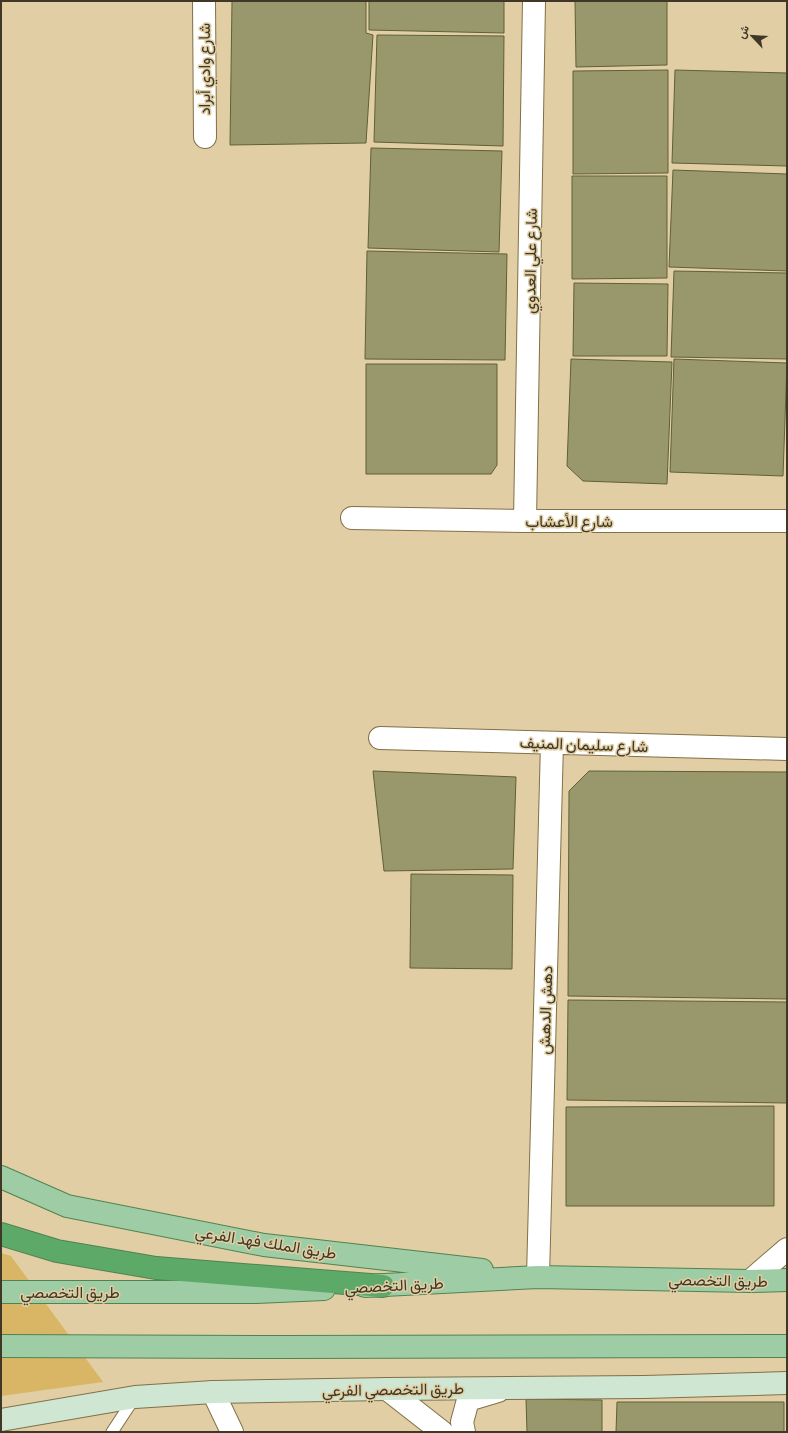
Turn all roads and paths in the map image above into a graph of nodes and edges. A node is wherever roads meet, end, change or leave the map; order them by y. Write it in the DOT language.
graph roads {
  1 [pos="204,1"];
  2 [pos="534,1"];
  3 [pos="205,137"];
  4 [pos="352,518"];
  5 [pos="526,521"];
  6 [pos="787,521"];
  7 [pos="380,738"];
  8 [pos="552,743"];
  9 [pos="787,749"];
  10 [pos="1,1177"];
  11 [pos="1,1234"];
  12 [pos="787,1249"];
  13 [pos="538,1277"];
  14 [pos="787,1280"];
  15 [pos="750,1281"];
  16 [pos="384,1286"];
  17 [pos="1,1292"];
  18 [pos="1,1346"];
  19 [pos="787,1346"];
  20 [pos="787,1383"];
  21 [pos="508,1388"];
  22 [pos="387,1389"];
  23 [pos="213,1392"];
  24 [pos="135,1397"];
  25 [pos="1,1420"];
  26 [pos="112,1432"];
  27 [pos="232,1432"];
  28 [pos="442,1432"];
  29 [pos="464,1432"];
  1 -- 3 [label="street, شارع وادي أبراد"];
  2 -- 5 [label="street, شارع علي العدوي"];
  4 -- 5 [label="street, شارع الأعشاب"];
  5 -- 6 [label="street, شارع الأعشاب"];
  7 -- 8 [label="street, شارع سليمان المنيف"];
  8 -- 9 [label="street, شارع سليمان المنيف"];
  8 -- 13 [label="street, دهش الدهش"];
  10 -- 13 [label="main road, طريق الملك فهد الفرعي"];
  11 -- 16 [label="highway"];
  12 -- 15 [label="street"];
  13 -- 15 [label="main road, طريق التخصصي"];
  13 -- 16 [label="main road, طريق التخصصي"];
  14 -- 15 [label="main road, طريق التخصصي"];
  16 -- 17 [label="main road, طريق التخصصي"];
  18 -- 19 [label="main road"];
  20 -- 21 [label="main road, طريق التخصصي الفرعي"];
  21 -- 22 [label="main road, طريق التخصصي الفرعي"];
  21 -- 29 [label="street"];
  22 -- 23 [label="main road, طريق التخصصي الفرعي"];
  22 -- 28 [label="street"];
  23 -- 24 [label="main road, طريق التخصصي الفرعي"];
  23 -- 27 [label="street"];
  24 -- 25 [label="main road, طريق التخصصي الفرعي"];
  24 -- 26 [label="lane"];
}
